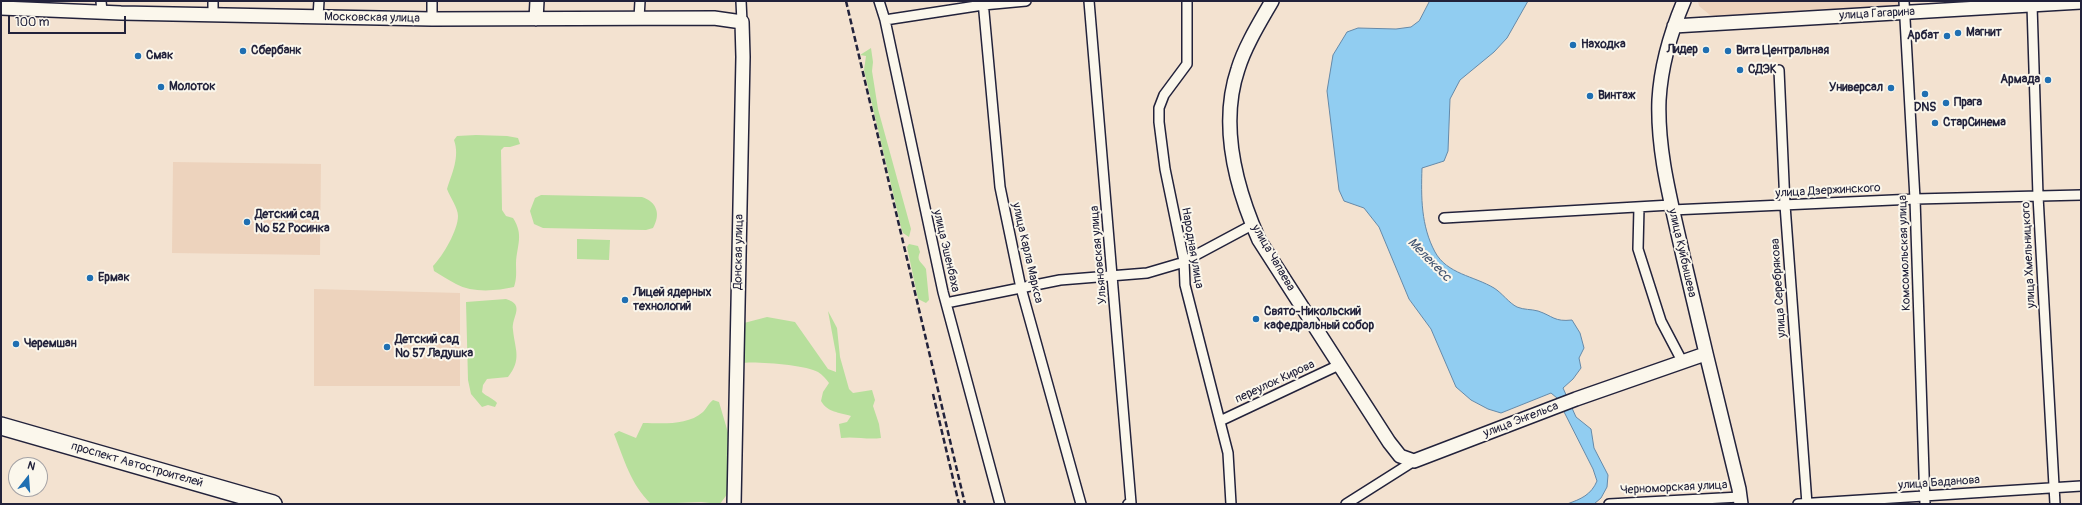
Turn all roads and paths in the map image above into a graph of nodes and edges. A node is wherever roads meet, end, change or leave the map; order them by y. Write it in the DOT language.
graph roads {
  1 [pos="213,1"];
  2 [pos="319,1"];
  3 [pos="432,1"];
  4 [pos="537,1"];
  5 [pos="640,1"];
  6 [pos="741,1"];
  7 [pos="879,1"];
  8 [pos="1026,1"];
  9 [pos="1089,1"];
  10 [pos="1187,1"];
  11 [pos="1272,1"];
  12 [pos="1684,1"];
  13 [pos="2081,2"];
  14 [pos="983,3"];
  15 [pos="2032,5"];
  16 [pos="101,7"];
  17 [pos="1904,7"];
  18 [pos="1,8"];
  19 [pos="213,15"];
  20 [pos="318,17"];
  21 [pos="639,18"];
  22 [pos="432,19"];
  23 [pos="536,19"];
  24 [pos="884,20"];
  25 [pos="742,22"];
  26 [pos="1674,26"];
  27 [pos="1779,70"];
  28 [pos="2081,195"];
  29 [pos="2038,196"];
  30 [pos="1915,198"];
  31 [pos="1785,205"];
  32 [pos="1639,207"];
  33 [pos="1672,208"];
  34 [pos="1444,218"];
  35 [pos="1252,225"];
  36 [pos="1184,261"];
  37 [pos="1113,277"];
  38 [pos="1021,288"];
  39 [pos="946,303"];
  40 [pos="1705,354"];
  41 [pos="1682,361"];
  42 [pos="1339,365"];
  43 [pos="1220,421"];
  44 [pos="1,426"];
  45 [pos="1414,462"];
  46 [pos="2081,486"];
  47 [pos="2054,488"];
  48 [pos="1741,500"];
  49 [pos="1925,500"];
  50 [pos="273,504"];
  51 [pos="734,504"];
  52 [pos="1000,504"];
  53 [pos="1081,504"];
  54 [pos="1128,504"];
  55 [pos="1231,504"];
  56 [pos="1346,504"];
  57 [pos="1609,504"];
  58 [pos="1804,504"];
  59 [pos="2055,504"];
  1 -- 19 [label="street"];
  2 -- 20 [label="street"];
  3 -- 22 [label="street"];
  4 -- 23 [label="street"];
  5 -- 21 [label="street"];
  6 -- 25 [label="street, Донская улица"];
  7 -- 24 [label="street, улица Эшенбаха"];
  8 -- 14 [label="street"];
  9 -- 37 [label="street, Ульяновская улица"];
  10 -- 36 [label="street, Народная улица"];
  11 -- 35 [label="street, улица Чапаева"];
  12 -- 26 [label="street, улица Куйбышева"];
  13 -- 15 [label="street, улица Гагарина"];
  14 -- 24 [label="street"];
  14 -- 38 [label="street, улица Карла Маркса"];
  15 -- 17 [label="street, улица Гагарина"];
  15 -- 29 [label="street, улица Хмельницкого"];
  16 -- 18 [label="street, Московская улица"];
  16 -- 19 [label="street, Московская улица"];
  17 -- 26 [label="street, улица Гагарина"];
  17 -- 30 [label="street, Комсомольская улица"];
  19 -- 20 [label="street, Московская улица"];
  20 -- 22 [label="street, Московская улица"];
  21 -- 23 [label="street, Московская улица"];
  21 -- 25 [label="street, Московская улица"];
  22 -- 23 [label="street, Московская улица"];
  24 -- 39 [label="street, улица Эшенбаха"];
  25 -- 51 [label="street, Донская улица"];
  26 -- 33 [label="street, улица Куйбышева"];
  27 -- 31 [label="street, улица Серебрякова"];
  28 -- 29 [label="street, улица Дзержинского"];
  29 -- 30 [label="street, улица Дзержинского"];
  29 -- 47 [label="street, улица Хмельницкого"];
  30 -- 31 [label="street, улица Дзержинского"];
  30 -- 49 [label="street, Комсомольская улица"];
  31 -- 33 [label="street, улица Дзержинского"];
  31 -- 58 [label="street, улица Серебрякова"];
  32 -- 33 [label="street, улица Дзержинского"];
  32 -- 34 [label="street, улица Дзержинского"];
  32 -- 41 [label="street"];
  33 -- 40 [label="street, улица Куйбышева"];
  35 -- 36 [label="street"];
  35 -- 42 [label="street, улица Чапаева"];
  36 -- 37 [label="street"];
  36 -- 43 [label="street, Народная улица"];
  37 -- 38 [label="street"];
  37 -- 54 [label="street, Ульяновская улица"];
  38 -- 39 [label="street"];
  38 -- 53 [label="street, улица Карла Маркса"];
  39 -- 52 [label="street, улица Эшенбаха"];
  40 -- 41 [label="street, улица Энгельса"];
  40 -- 48 [label="street, улица Куйбышева"];
  41 -- 45 [label="street, улица Энгельса"];
  42 -- 43 [label="street, переулок Кирова"];
  42 -- 45 [label="street, улица Чапаева"];
  43 -- 55 [label="street, Народная улица"];
  44 -- 50 [label="highway, проспект Автостроителей"];
  45 -- 56 [label="street, улица Энгельса"];
  46 -- 47 [label="street, улица Баданова"];
  47 -- 49 [label="street, улица Баданова"];
  47 -- 59 [label="street, улица Хмельницкого"];
  48 -- 57 [label="street, Черноморская улица"];
  49 -- 58 [label="street, улица Баданова"];
}
